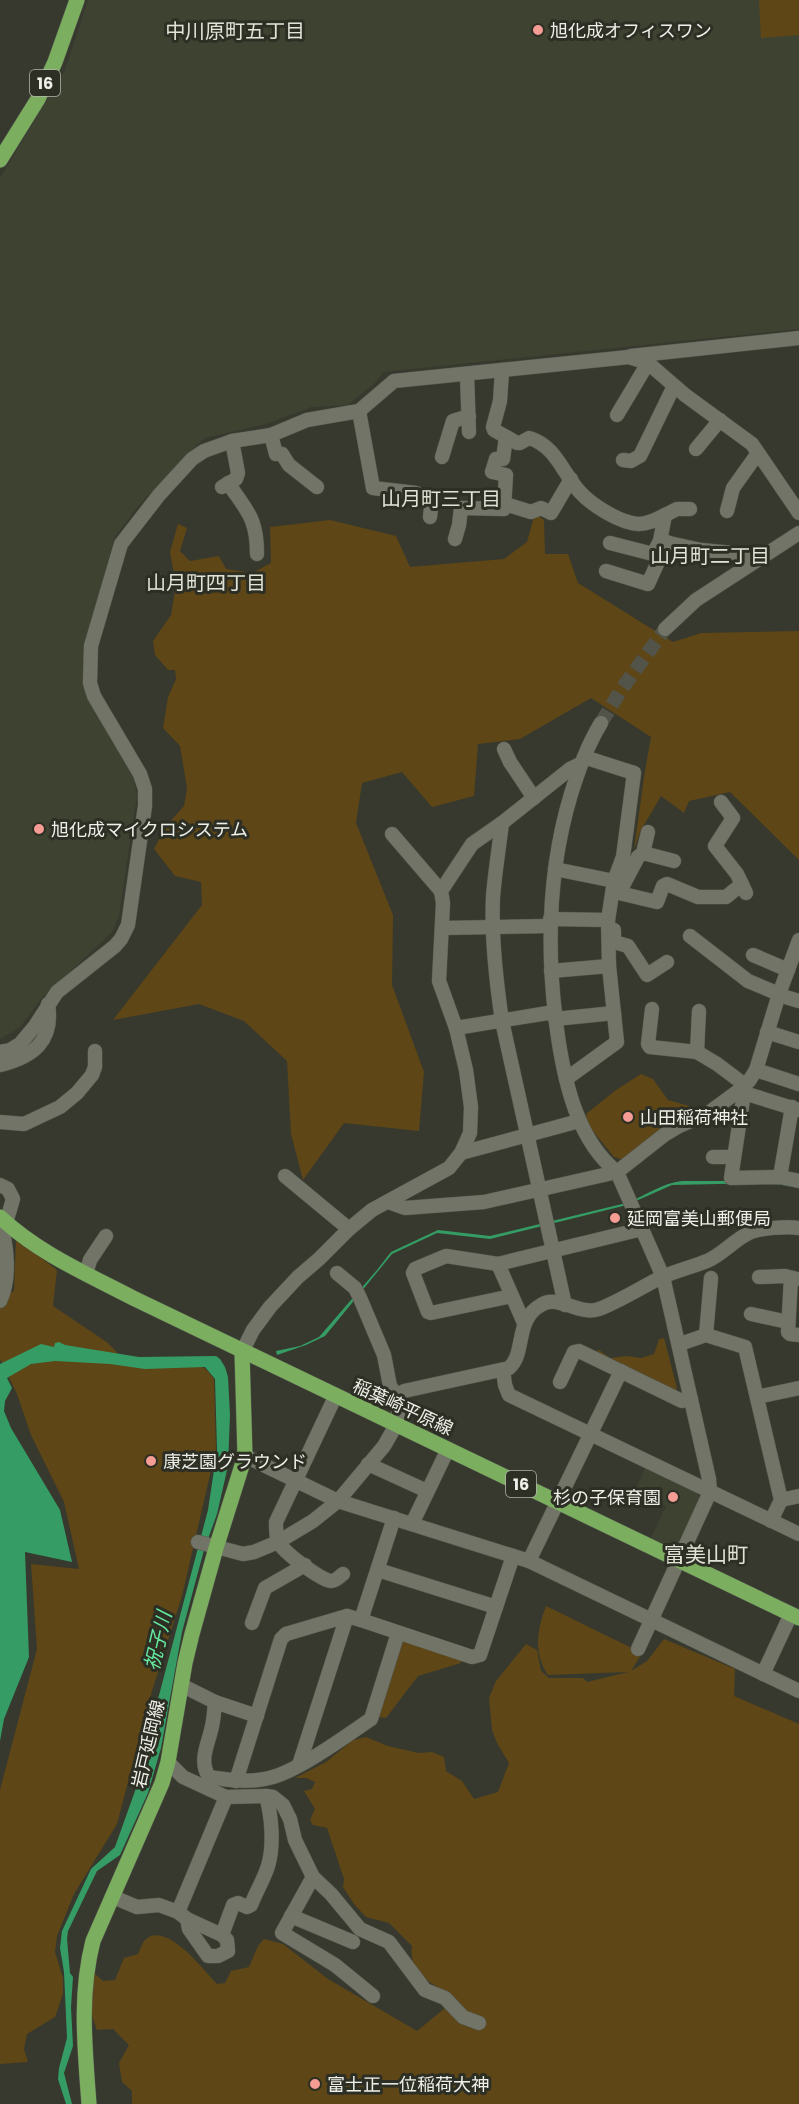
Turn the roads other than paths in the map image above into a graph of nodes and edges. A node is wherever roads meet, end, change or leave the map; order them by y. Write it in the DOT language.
graph roads {
  1 [pos="76,0"];
  2 [pos="0,160"];
  3 [pos="799,338"];
  4 [pos="629,357"];
  5 [pos="648,363"];
  6 [pos="502,371"];
  7 [pos="467,375"];
  8 [pos="674,386"];
  9 [pos="359,411"];
  10 [pos="617,415"];
  11 [pos="469,416"];
  12 [pos="720,420"];
  13 [pos="469,432"];
  14 [pos="271,435"];
  15 [pos="506,437"];
  16 [pos="232,441"];
  17 [pos="696,448"];
  18 [pos="758,453"];
  19 [pos="442,457"];
  20 [pos="623,460"];
  21 [pos="571,478"];
  22 [pos="317,487"];
  23 [pos="505,504"];
  24 [pos="690,508"];
  25 [pos="727,511"];
  26 [pos="799,513"];
  27 [pos="665,515"];
  28 [pos="430,517"];
  29 [pos="799,533"];
  30 [pos="455,538"];
  31 [pos="664,541"];
  32 [pos="610,543"];
  33 [pos="257,554"];
  34 [pos="764,556"];
  35 [pos="606,571"];
  36 [pos="665,629"];
  37 [pos="601,723"];
  38 [pos="504,749"];
  39 [pos="582,761"];
  40 [pos="534,798"];
  41 [pos="721,802"];
  42 [pos="502,823"];
  43 [pos="648,832"];
  44 [pos="392,834"];
  45 [pos="642,853"];
  46 [pos="674,861"];
  47 [pos="555,869"];
  48 [pos="617,887"];
  49 [pos="441,891"];
  50 [pos="608,920"];
  51 [pos="549,922"];
  52 [pos="493,927"];
  53 [pos="442,928"];
  54 [pos="690,936"];
  55 [pos="799,940"];
  56 [pos="753,955"];
  57 [pos="667,962"];
  58 [pos="609,966"];
  59 [pos="788,970"];
  60 [pos="551,971"];
  61 [pos="779,994"];
  62 [pos="799,1001"];
  63 [pos="48,1004"];
  64 [pos="652,1009"];
  65 [pos="699,1011"];
  66 [pos="614,1013"];
  67 [pos="555,1015"];
  68 [pos="502,1021"];
  69 [pos="456,1028"];
  70 [pos="766,1032"];
  71 [pos="799,1042"];
  72 [pos="95,1051"];
  73 [pos="0,1052"];
  74 [pos="696,1052"];
  75 [pos="0,1065"];
  76 [pos="756,1070"];
  77 [pos="566,1079"];
  78 [pos="799,1084"];
  79 [pos="743,1089"];
  80 [pos="795,1108"];
  81 [pos="579,1121"];
  82 [pos="0,1122"];
  83 [pos="526,1136"];
  84 [pos="461,1153"];
  85 [pos="713,1157"];
  86 [pos="734,1157"];
  87 [pos="616,1172"];
  88 [pos="285,1176"];
  89 [pos="780,1177"];
  90 [pos="799,1181"];
  91 [pos="0,1185"];
  92 [pos="539,1189"];
  93 [pos="388,1202"];
  94 [pos="2,1225"];
  95 [pos="799,1228"];
  96 [pos="349,1229"];
  97 [pos="642,1229"];
  98 [pos="106,1236"];
  99 [pos="552,1252"];
  100 [pos="3,1260"];
  101 [pos="498,1264"];
  102 [pos="337,1273"];
  103 [pos="86,1274"];
  104 [pos="663,1277"];
  105 [pos="759,1277"];
  106 [pos="711,1278"];
  107 [pos="795,1279"];
  108 [pos="512,1296"];
  109 [pos="0,1301"];
  110 [pos="565,1305"];
  111 [pos="751,1314"];
  112 [pos="788,1322"];
  113 [pos="524,1323"];
  114 [pos="706,1335"];
  115 [pos="799,1335"];
  116 [pos="680,1344"];
  117 [pos="242,1352"];
  118 [pos="503,1370"];
  119 [pos="621,1371"];
  120 [pos="560,1382"];
  121 [pos="799,1388"];
  122 [pos="335,1397"];
  123 [pos="398,1397"];
  124 [pos="757,1397"];
  125 [pos="691,1399"];
  126 [pos="395,1424"];
  127 [pos="591,1434"];
  128 [pos="448,1449"];
  129 [pos="245,1456"];
  130 [pos="368,1464"];
  131 [pos="296,1480"];
  132 [pos="428,1491"];
  133 [pos="710,1492"];
  134 [pos="799,1496"];
  135 [pos="781,1500"];
  136 [pos="338,1501"];
  137 [pos="558,1502"];
  138 [pos="394,1518"];
  139 [pos="771,1521"];
  140 [pos="412,1524"];
  141 [pos="799,1534"];
  142 [pos="198,1542"];
  143 [pos="278,1542"];
  144 [pos="216,1548"];
  145 [pos="513,1556"];
  146 [pos="529,1561"];
  147 [pos="680,1561"];
  148 [pos="305,1565"];
  149 [pos="378,1570"];
  150 [pos="343,1574"];
  151 [pos="496,1607"];
  152 [pos="347,1616"];
  153 [pos="795,1616"];
  154 [pos="651,1619"];
  155 [pos="361,1620"];
  156 [pos="252,1623"];
  157 [pos="398,1633"];
  158 [pos="638,1650"];
  159 [pos="763,1674"];
  160 [pos="181,1685"];
  161 [pos="799,1691"];
  162 [pos="215,1702"];
  163 [pos="257,1716"];
  164 [pos="168,1762"];
  165 [pos="299,1765"];
  166 [pos="236,1781"];
  167 [pos="266,1796"];
  168 [pos="226,1797"];
  169 [pos="313,1877"];
  170 [pos="113,1897"];
  171 [pos="182,1915"];
  172 [pos="291,1916"];
  173 [pos="222,1935"];
  174 [pos="353,1942"];
  175 [pos="373,1996"];
  176 [pos="479,2023"];
  177 [pos="89,2104"];
  1 -- 2 [label="main road, 16"];
  3 -- 4 [label="street"];
  4 -- 5 [label="street"];
  4 -- 6 [label="street"];
  5 -- 8 [label="street"];
  5 -- 10 [label="street"];
  6 -- 7 [label="street"];
  6 -- 15 [label="street"];
  7 -- 9 [label="street"];
  7 -- 11 [label="street"];
  8 -- 12 [label="street"];
  8 -- 20 [label="street"];
  9 -- 14 [label="street"];
  9 -- 28 [label="street"];
  11 -- 13 [label="street"];
  11 -- 19 [label="street"];
  12 -- 17 [label="street"];
  12 -- 18 [label="street"];
  14 -- 16 [label="street"];
  14 -- 22 [label="street"];
  15 -- 21 [label="street"];
  15 -- 23 [label="street"];
  16 -- 33 [label="street"];
  16 -- 63 [label="street"];
  18 -- 25 [label="street"];
  18 -- 26 [label="street"];
  21 -- 23 [label="street"];
  21 -- 27 [label="street"];
  23 -- 30 [label="street"];
  24 -- 27 [label="street"];
  27 -- 31 [label="street"];
  29 -- 34 [label="street"];
  31 -- 32 [label="street"];
  31 -- 34 [label="street"];
  31 -- 35 [label="street"];
  34 -- 36 [label="street"];
  37 -- 39 [label="street"];
  38 -- 40 [label="street"];
  39 -- 40 [label="street"];
  39 -- 47 [label="street"];
  39 -- 48 [label="street"];
  40 -- 42 [label="street"];
  41 -- 48 [label="street"];
  42 -- 49 [label="street"];
  42 -- 52 [label="street"];
  43 -- 45 [label="street"];
  44 -- 49 [label="street"];
  45 -- 46 [label="street"];
  45 -- 48 [label="street"];
  47 -- 48 [label="street"];
  47 -- 51 [label="street"];
  48 -- 50 [label="street"];
  48 -- 57 [label="street"];
  49 -- 53 [label="street"];
  50 -- 51 [label="street"];
  50 -- 58 [label="street"];
  51 -- 52 [label="street"];
  51 -- 60 [label="street"];
  52 -- 53 [label="street"];
  52 -- 68 [label="street"];
  53 -- 69 [label="street"];
  54 -- 61 [label="street"];
  55 -- 59 [label="street"];
  56 -- 59 [label="street"];
  58 -- 60 [label="street"];
  58 -- 66 [label="street"];
  59 -- 61 [label="street"];
  60 -- 67 [label="street"];
  61 -- 62 [label="street"];
  61 -- 70 [label="street"];
  63 -- 73 [label="street"];
  63 -- 75 [label="street"];
  64 -- 74 [label="street"];
  65 -- 74 [label="street"];
  66 -- 67 [label="street"];
  66 -- 77 [label="street"];
  67 -- 68 [label="street"];
  67 -- 77 [label="street"];
  68 -- 69 [label="street"];
  68 -- 83 [label="street"];
  69 -- 84 [label="street"];
  70 -- 71 [label="street"];
  70 -- 76 [label="street"];
  72 -- 82 [label="street"];
  74 -- 79 [label="street"];
  76 -- 78 [label="street"];
  76 -- 79 [label="street"];
  77 -- 81 [label="street"];
  79 -- 80 [label="street"];
  79 -- 86 [label="street"];
  79 -- 87 [label="street"];
  80 -- 89 [label="street"];
  81 -- 83 [label="street"];
  81 -- 87 [label="street"];
  83 -- 84 [label="street"];
  83 -- 92 [label="street"];
  84 -- 93 [label="street"];
  85 -- 86 [label="street"];
  86 -- 89 [label="street"];
  87 -- 92 [label="street"];
  87 -- 97 [label="street"];
  88 -- 96 [label="street"];
  89 -- 90 [label="street"];
  91 -- 94 [label="street"];
  92 -- 93 [label="street"];
  92 -- 99 [label="street"];
  93 -- 96 [label="street"];
  94 -- 100 [label="street"];
  94 -- 103 [label="main road, 稲葉崎平原線 / 16"];
  95 -- 104 [label="street"];
  96 -- 117 [label="street"];
  97 -- 99 [label="street"];
  97 -- 104 [label="street"];
  98 -- 103 [label="street"];
  99 -- 101 [label="street"];
  99 -- 110 [label="street"];
  100 -- 109 [label="street"];
  101 -- 108 [label="street"];
  101 -- 108 [label="street"];
  102 -- 123 [label="street"];
  103 -- 117 [label="main road, 稲葉崎平原線 / 16"];
  104 -- 110 [label="street"];
  104 -- 116 [label="street"];
  105 -- 107 [label="street"];
  106 -- 114 [label="street"];
  107 -- 112 [label="street"];
  108 -- 113 [label="street"];
  110 -- 113 [label="street"];
  111 -- 112 [label="street"];
  112 -- 115 [label="street"];
  113 -- 118 [label="street"];
  114 -- 116 [label="street"];
  114 -- 124 [label="street"];
  116 -- 125 [label="street"];
  117 -- 122 [label="main road, 稲葉崎平原線 / 16"];
  117 -- 129 [label="main road, 岩戸延岡線"];
  118 -- 123 [label="street"];
  118 -- 127 [label="street"];
  119 -- 120 [label="street"];
  119 -- 125 [label="street"];
  119 -- 127 [label="street"];
  121 -- 124 [label="street"];
  122 -- 126 [label="main road, 稲葉崎平原線 / 16"];
  122 -- 131 [label="street"];
  123 -- 126 [label="street"];
  124 -- 135 [label="street"];
  125 -- 133 [label="street"];
  126 -- 128 [label="main road, 稲葉崎平原線 / 16"];
  126 -- 130 [label="street"];
  127 -- 133 [label="street"];
  127 -- 137 [label="street"];
  128 -- 132 [label="street"];
  128 -- 137 [label="main road, 稲葉崎平原線 / 16"];
  129 -- 131 [label="street"];
  129 -- 144 [label="main road, 岩戸延岡線"];
  130 -- 132 [label="street"];
  130 -- 136 [label="street"];
  131 -- 136 [label="street"];
  131 -- 143 [label="street"];
  132 -- 140 [label="street"];
  133 -- 139 [label="street"];
  133 -- 147 [label="street"];
  134 -- 135 [label="street"];
  135 -- 139 [label="street"];
  136 -- 138 [label="street"];
  136 -- 143 [label="street"];
  137 -- 146 [label="street"];
  137 -- 147 [label="main road, 稲葉崎平原線 / 16"];
  138 -- 140 [label="street"];
  138 -- 149 [label="street"];
  139 -- 141 [label="street"];
  140 -- 145 [label="street"];
  142 -- 144 [label="street"];
  143 -- 144 [label="street"];
  143 -- 148 [label="street"];
  144 -- 160 [label="main road, 岩戸延岡線"];
  145 -- 146 [label="street"];
  145 -- 151 [label="street"];
  146 -- 154 [label="street"];
  147 -- 153 [label="main road, 稲葉崎平原線 / 16"];
  147 -- 154 [label="street"];
  148 -- 150 [label="street"];
  148 -- 156 [label="street"];
  149 -- 151 [label="street"];
  149 -- 155 [label="street"];
  151 -- 157 [label="street"];
  152 -- 155 [label="street"];
  152 -- 163 [label="street"];
  152 -- 165 [label="street"];
  153 -- 159 [label="street"];
  154 -- 158 [label="street"];
  154 -- 159 [label="street"];
  155 -- 157 [label="street"];
  157 -- 165 [label="street"];
  159 -- 161 [label="street"];
  160 -- 162 [label="street"];
  160 -- 164 [label="main road, 岩戸延岡線"];
  162 -- 163 [label="street"];
  162 -- 166 [label="street"];
  163 -- 166 [label="street"];
  164 -- 168 [label="street"];
  164 -- 170 [label="main road, 岩戸延岡線"];
  165 -- 166 [label="street"];
  167 -- 168 [label="street"];
  167 -- 169 [label="street"];
  167 -- 173 [label="street"];
  168 -- 171 [label="street"];
  169 -- 172 [label="street"];
  169 -- 176 [label="street"];
  170 -- 171 [label="street"];
  170 -- 177 [label="main road, 岩戸延岡線"];
  171 -- 173 [label="street"];
  171 -- 173 [label="street"];
  172 -- 174 [label="street"];
  172 -- 175 [label="street"];
}
